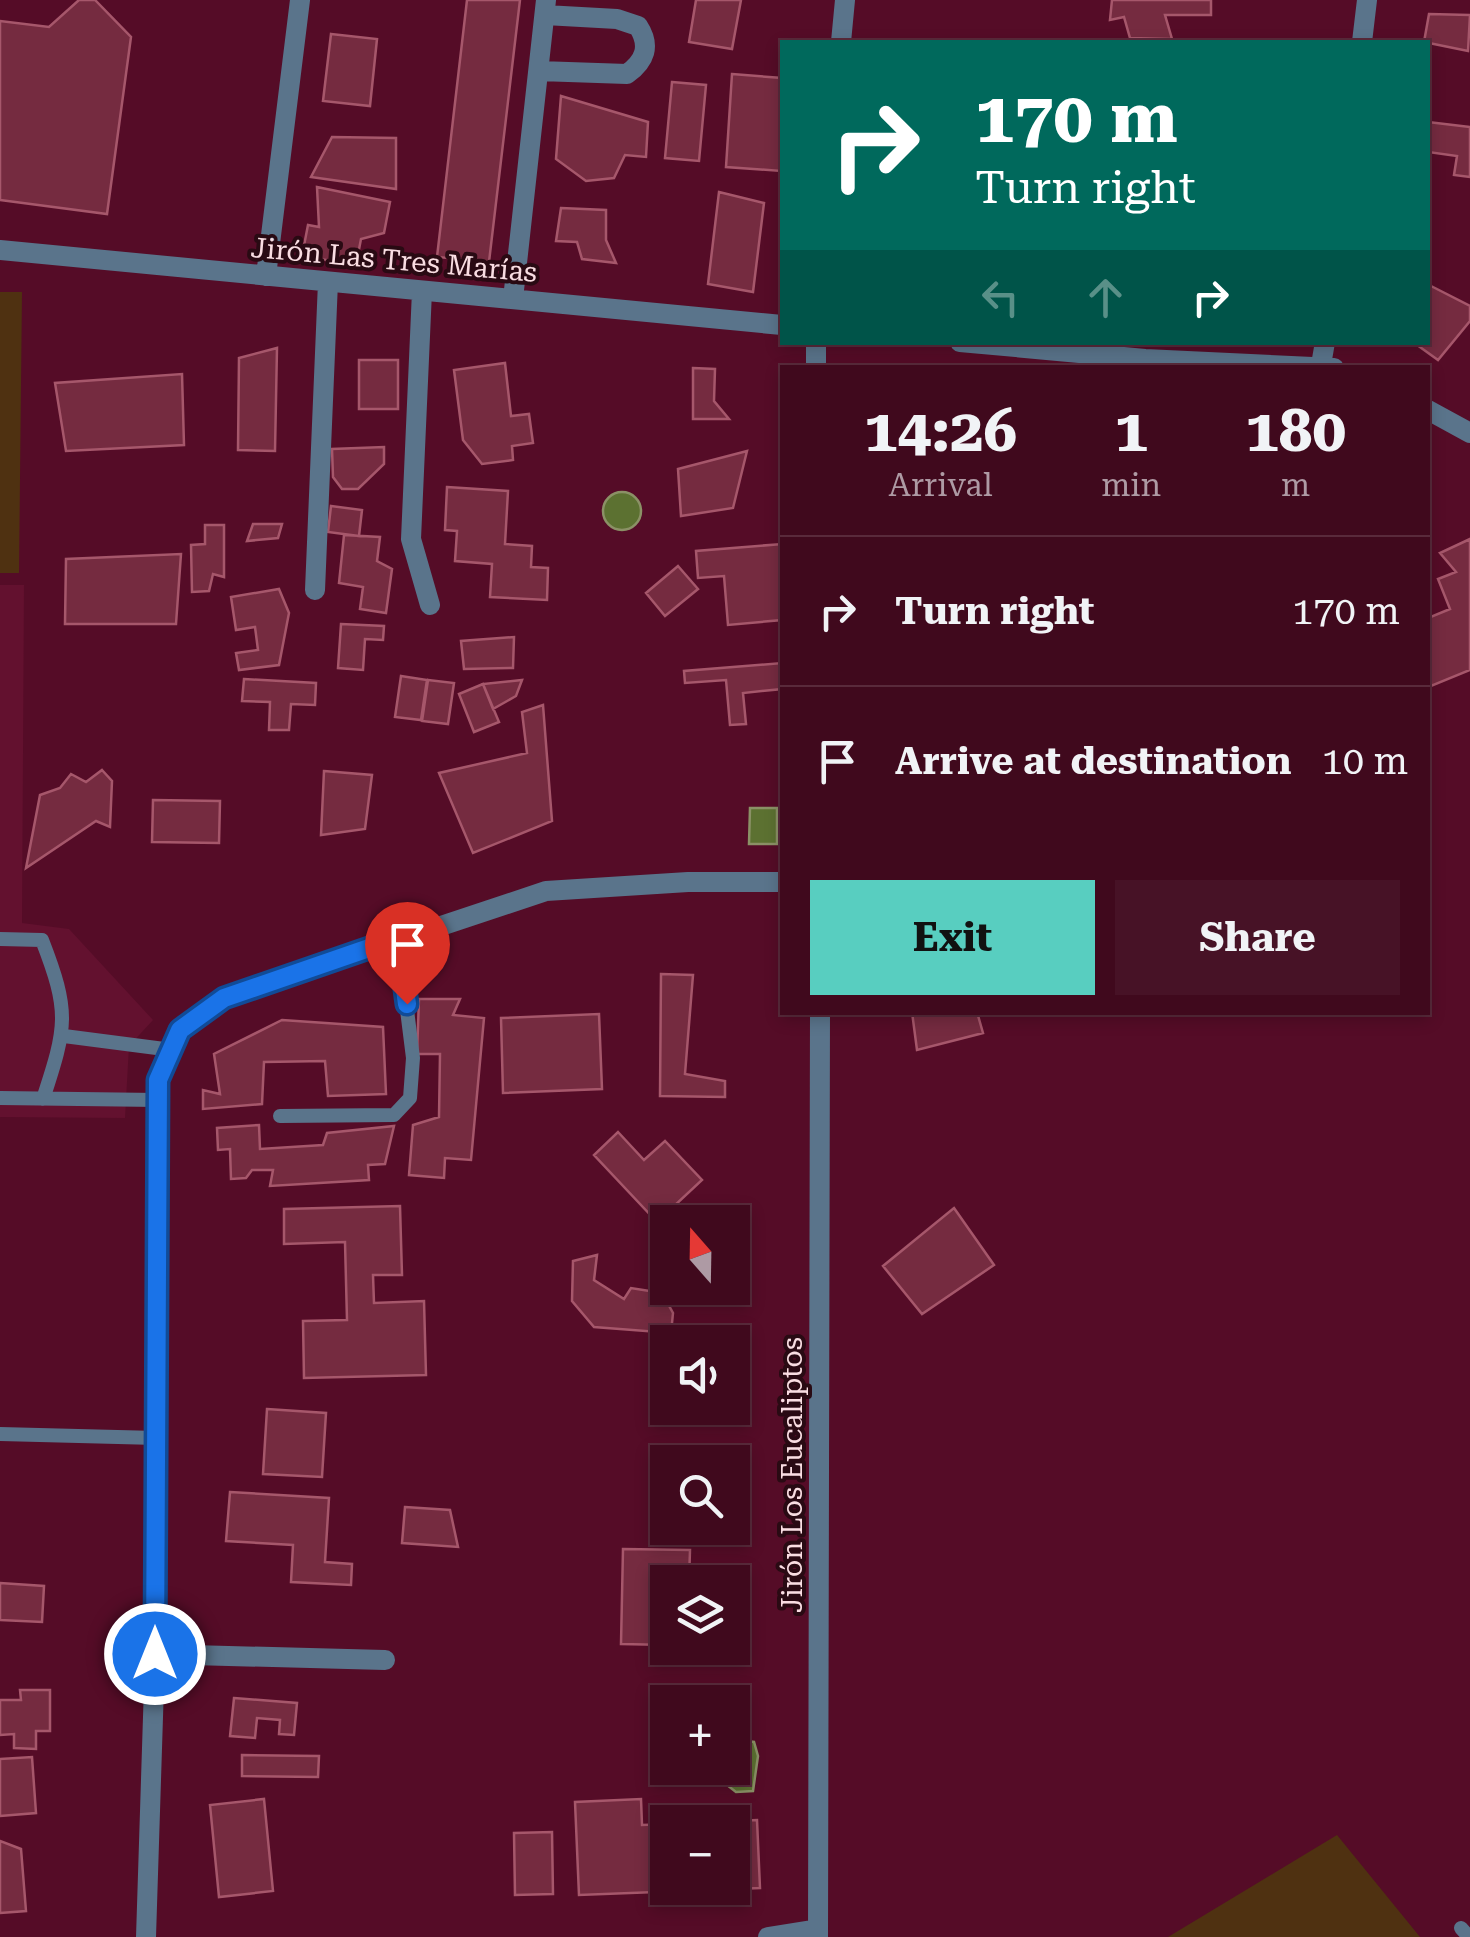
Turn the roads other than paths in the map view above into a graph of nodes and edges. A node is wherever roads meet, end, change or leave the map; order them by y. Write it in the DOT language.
graph roads {
  1 [pos="300,0"];
  2 [pos="846,0"];
  3 [pos="1367,0"];
  4 [pos="546,7"];
  5 [pos="841,40"];
  6 [pos="1362,40"];
  7 [pos="538,71"];
  8 [pos="0,250"];
  9 [pos="266,276"];
  10 [pos="328,282"];
  11 [pos="422,291"];
  12 [pos="513,299"];
  13 [pos="780,325"];
  14 [pos="985,345"];
  15 [pos="1145,364"];
  16 [pos="1236,365"];
  17 [pos="1430,411"];
  18 [pos="1470,433"];
  19 [pos="315,590"];
  20 [pos="430,605"];
  21 [pos="780,882"];
  22 [pos="398,938"];
  23 [pos="0,939"];
  24 [pos="820,1015"];
  25 [pos="64,1036"];
  26 [pos="172,1050"];
  27 [pos="0,1098"];
  28 [pos="43,1099"];
  29 [pos="158,1100"];
  30 [pos="280,1116"];
  31 [pos="0,1434"];
  32 [pos="156,1438"];
  33 [pos="155,1654"];
  34 [pos="384,1660"];
  35 [pos="818,1933"];
  36 [pos="146,1937"];
  37 [pos="768,1937"];
  1 -- 9 [label="street"];
  2 -- 5 [label="street"];
  3 -- 6 [label="street"];
  4 -- 7 [label="street"];
  4 -- 7 [label="street"];
  7 -- 12 [label="street"];
  8 -- 9 [label="street, Jirón Las Tres Marías"];
  9 -- 10 [label="street, Jirón Las Tres Marías"];
  10 -- 11 [label="street, Jirón Las Tres Marías"];
  10 -- 19 [label="street"];
  11 -- 12 [label="street, Jirón Las Tres Marías"];
  11 -- 20 [label="street"];
  12 -- 13 [label="street, Jirón Las Tres Marías"];
  14 -- 15 [label="street"];
  15 -- 16 [label="street"];
  17 -- 18 [label="street"];
  21 -- 22 [label="street"];
  22 -- 26 [label="street"];
  22 -- 30 [label="lane"];
  23 -- 25 [label="lane"];
  24 -- 35 [label="street, Jirón Los Eucaliptos"];
  25 -- 26 [label="lane"];
  25 -- 28 [label="lane"];
  26 -- 29 [label="street"];
  27 -- 28 [label="lane"];
  28 -- 29 [label="lane"];
  29 -- 32 [label="street"];
  31 -- 32 [label="lane"];
  32 -- 33 [label="street"];
  33 -- 34 [label="street"];
  33 -- 36 [label="street"];
  35 -- 37 [label="street"];
}
